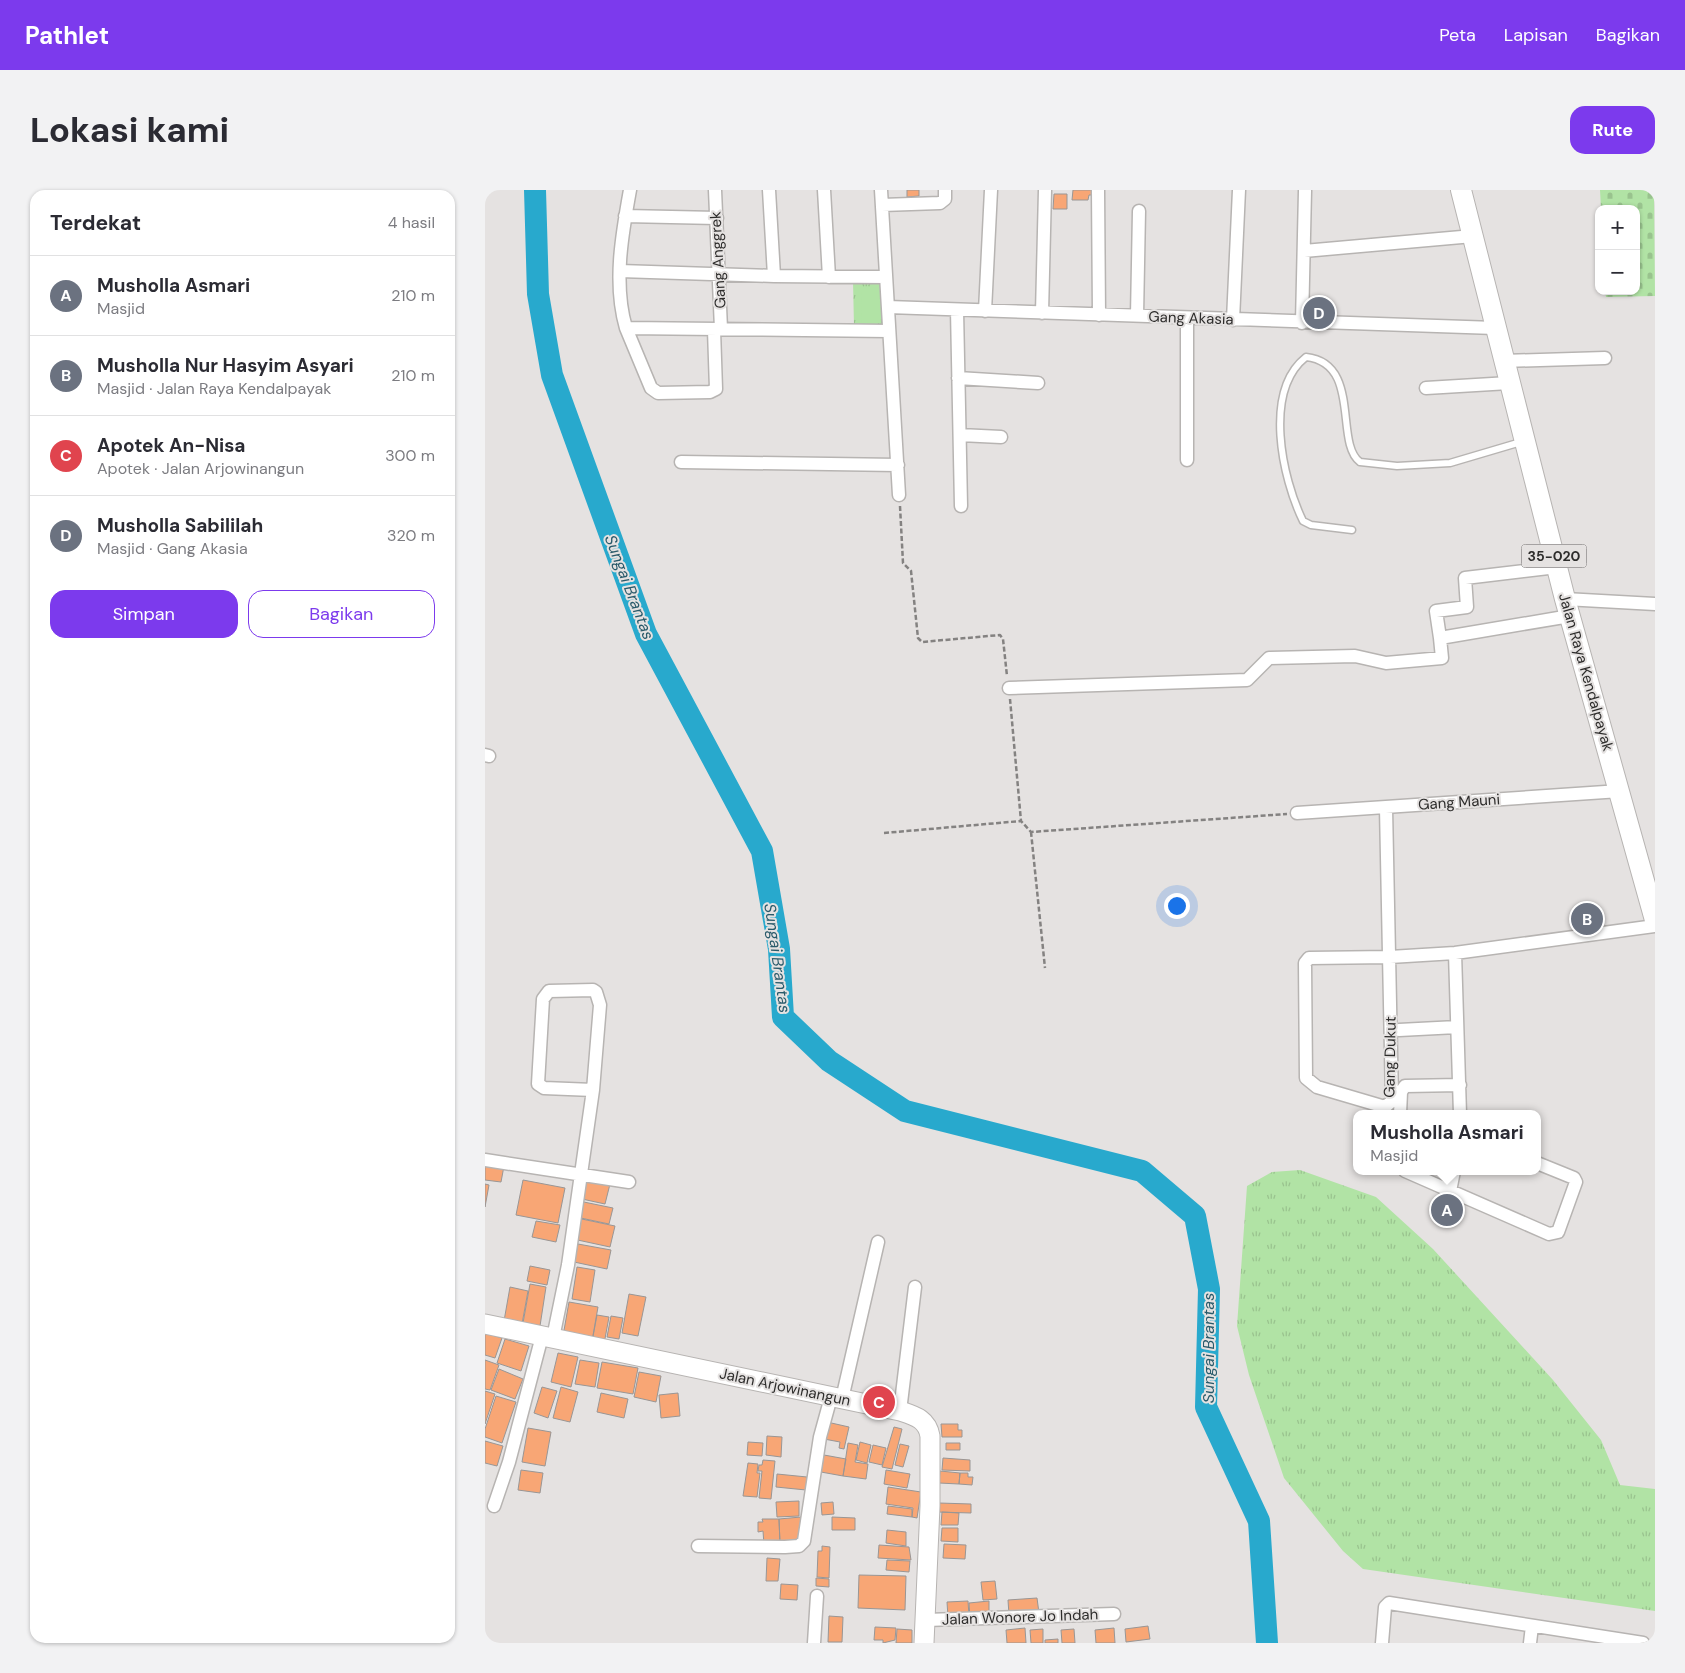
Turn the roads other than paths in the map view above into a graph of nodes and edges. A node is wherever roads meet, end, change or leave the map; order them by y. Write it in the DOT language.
graph roads {
  1 [pos="630,190"];
  2 [pos="715,190"];
  3 [pos="769,190"];
  4 [pos="825,190"];
  5 [pos="881,190"];
  6 [pos="945,190"];
  7 [pos="991,190"];
  8 [pos="1045,190"];
  9 [pos="1097,190"];
  10 [pos="1239,190"];
  11 [pos="1461,190"];
  12 [pos="1305,192"];
  13 [pos="882,205"];
  14 [pos="1139,211"];
  15 [pos="625,216"];
  16 [pos="717,218"];
  17 [pos="1473,236"];
  18 [pos="1304,251"];
  19 [pos="620,271"];
  20 [pos="720,274"];
  21 [pos="774,276"];
  22 [pos="829,276"];
  23 [pos="885,277"];
  24 [pos="888,307"];
  25 [pos="957,310"];
  26 [pos="985,311"];
  27 [pos="1042,313"];
  28 [pos="1099,315"];
  29 [pos="1137,316"];
  30 [pos="1187,318"];
  31 [pos="1233,320"];
  32 [pos="1302,322"];
  33 [pos="626,328"];
  34 [pos="1495,328"];
  35 [pos="718,330"];
  36 [pos="889,331"];
  37 [pos="1605,358"];
  38 [pos="1503,361"];
  39 [pos="959,378"];
  40 [pos="1038,383"];
  41 [pos="1509,383"];
  42 [pos="1425,388"];
  43 [pos="959,435"];
  44 [pos="1001,437"];
  45 [pos="1524,442"];
  46 [pos="1187,460"];
  47 [pos="681,462"];
  48 [pos="898,466"];
  49 [pos="899,495"];
  50 [pos="961,506"];
  51 [pos="1352,530"];
  52 [pos="1557,567"];
  53 [pos="1655,604"];
  54 [pos="1567,608"];
  55 [pos="1440,638"];
  56 [pos="1009,688"];
  57 [pos="1620,791"];
  58 [pos="1386,808"];
  59 [pos="1297,813"];
  60 [pos="1655,920"];
  61 [pos="1655,926"];
  62 [pos="1455,953"];
  63 [pos="1390,957"];
  64 [pos="1457,1027"];
  65 [pos="1399,1030"];
  66 [pos="1460,1085"];
  67 [pos="593,1090"];
  68 [pos="1400,1110"];
  69 [pos="1460,1110"];
  70 [pos="485,1160"];
  71 [pos="1541,1165"];
  72 [pos="579,1174"];
  73 [pos="1414,1175"];
  74 [pos="1453,1175"];
  75 [pos="629,1182"];
  76 [pos="1451,1191"];
  77 [pos="878,1242"];
  78 [pos="915,1287"];
  79 [pos="485,1324"];
  80 [pos="548,1337"];
  81 [pos="836,1398"];
  82 [pos="900,1411"];
  83 [pos="494,1506"];
  84 [pos="698,1546"];
  85 [pos="817,1596"];
  86 [pos="1114,1614"];
  87 [pos="926,1620"];
  88 [pos="1532,1626"];
  89 [pos="814,1643"];
  90 [pos="924,1643"];
  91 [pos="1382,1643"];
  92 [pos="1530,1643"];
  93 [pos="1643,1643"];
  1 -- 15 [label="street"];
  2 -- 16 [label="street, Gang Anggrek"];
  3 -- 21 [label="street"];
  4 -- 22 [label="street"];
  5 -- 13 [label="street"];
  6 -- 13 [label="street"];
  7 -- 26 [label="street"];
  8 -- 27 [label="street"];
  9 -- 28 [label="street"];
  10 -- 31 [label="street"];
  11 -- 17 [label="main road, Jalan Raya Kendalpayak / 35-020"];
  12 -- 18 [label="street"];
  13 -- 23 [label="street"];
  14 -- 29 [label="street"];
  15 -- 16 [label="street"];
  15 -- 19 [label="street"];
  16 -- 20 [label="street, Gang Anggrek"];
  17 -- 18 [label="street"];
  17 -- 34 [label="main road, Jalan Raya Kendalpayak / 35-020"];
  18 -- 32 [label="street"];
  19 -- 20 [label="street"];
  19 -- 33 [label="street"];
  20 -- 21 [label="street"];
  20 -- 35 [label="street, Gang Anggrek"];
  21 -- 22 [label="street"];
  22 -- 23 [label="street"];
  23 -- 24 [label="street"];
  24 -- 25 [label="street, Gang Akasia"];
  24 -- 36 [label="street"];
  25 -- 26 [label="street, Gang Akasia"];
  25 -- 39 [label="street"];
  26 -- 27 [label="street, Gang Akasia"];
  27 -- 28 [label="street, Gang Akasia"];
  28 -- 29 [label="street, Gang Akasia"];
  29 -- 30 [label="street, Gang Akasia"];
  30 -- 31 [label="street, Gang Akasia"];
  30 -- 46 [label="street"];
  31 -- 32 [label="street, Gang Akasia"];
  32 -- 34 [label="street, Gang Akasia"];
  33 -- 35 [label="street"];
  33 -- 35 [label="street, Gang Anggrek"];
  34 -- 38 [label="main road, Jalan Raya Kendalpayak / 35-020"];
  35 -- 36 [label="street"];
  36 -- 48 [label="street"];
  37 -- 38 [label="street"];
  38 -- 41 [label="main road, Jalan Raya Kendalpayak / 35-020"];
  39 -- 40 [label="street"];
  39 -- 43 [label="street"];
  41 -- 42 [label="street"];
  41 -- 45 [label="main road, Jalan Raya Kendalpayak / 35-020"];
  43 -- 44 [label="street"];
  43 -- 50 [label="street"];
  45 -- 51 [label="lane"];
  45 -- 52 [label="main road, Jalan Raya Kendalpayak / 35-020"];
  47 -- 48 [label="street"];
  48 -- 49 [label="street"];
  52 -- 54 [label="main road, Jalan Raya Kendalpayak / 35-020"];
  52 -- 55 [label="street"];
  53 -- 54 [label="street"];
  54 -- 55 [label="street"];
  54 -- 57 [label="main road, Jalan Raya Kendalpayak / 35-020"];
  55 -- 56 [label="street"];
  57 -- 58 [label="street, Gang Mauni"];
  57 -- 60 [label="main road, Jalan Raya Kendalpayak / 35-020"];
  58 -- 59 [label="street, Gang Mauni"];
  58 -- 63 [label="street"];
  61 -- 62 [label="street"];
  62 -- 63 [label="street"];
  62 -- 64 [label="street"];
  63 -- 63 [label="street, Gang Dukut"];
  64 -- 65 [label="street"];
  64 -- 66 [label="street"];
  66 -- 68 [label="street"];
  66 -- 69 [label="street"];
  67 -- 67 [label="street"];
  67 -- 72 [label="street"];
  70 -- 72 [label="street"];
  71 -- 76 [label="street"];
  72 -- 75 [label="street"];
  72 -- 80 [label="street"];
  73 -- 76 [label="street"];
  74 -- 76 [label="street"];
  77 -- 81 [label="street"];
  78 -- 82 [label="street"];
  79 -- 80 [label="main road, Jalan Arjowinangun"];
  80 -- 81 [label="main road, Jalan Arjowinangun"];
  80 -- 83 [label="street"];
  81 -- 82 [label="main road, Jalan Arjowinangun"];
  81 -- 84 [label="street"];
  82 -- 87 [label="main road, Jalan Arjowinangun"];
  85 -- 89 [label="street"];
  86 -- 87 [label="street, Jalan Wonore Jo Indah"];
  87 -- 90 [label="main road, Jalan Arjowinangun"];
  88 -- 91 [label="street"];
  88 -- 92 [label="street"];
  88 -- 93 [label="street"];
}
